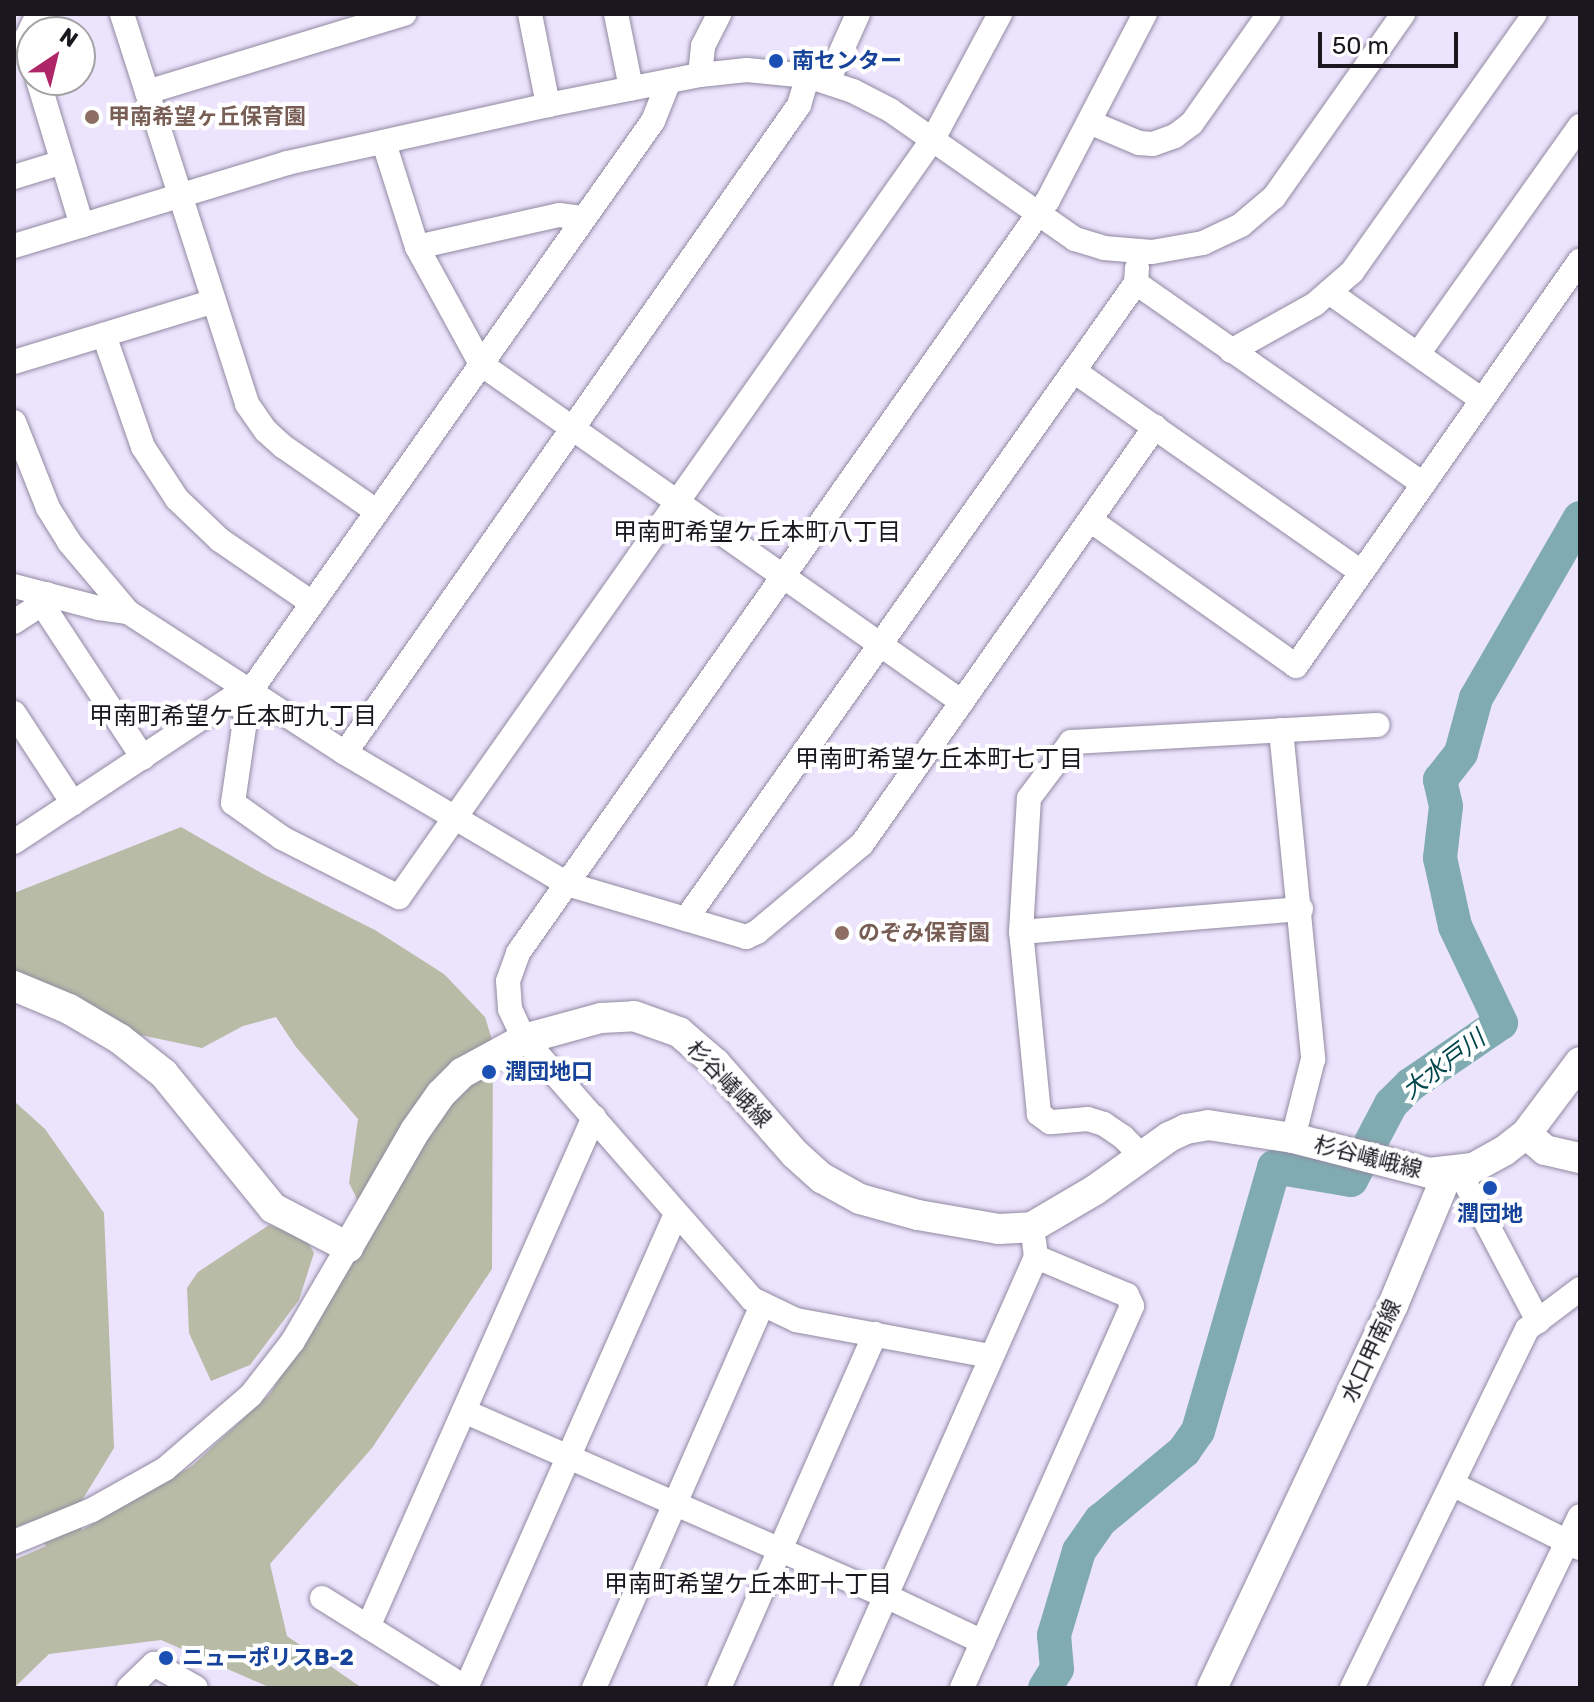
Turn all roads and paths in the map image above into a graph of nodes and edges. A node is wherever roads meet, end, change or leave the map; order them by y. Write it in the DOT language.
graph roads {
  1 [pos="122,14"];
  2 [pos="404,14"];
  3 [pos="530,14"];
  4 [pos="616,14"];
  5 [pos="719,14"];
  6 [pos="858,14"];
  7 [pos="1000,14"];
  8 [pos="1145,14"];
  9 [pos="1269,14"];
  10 [pos="1403,14"];
  11 [pos="1535,14"];
  12 [pos="700,75"];
  13 [pos="818,79"];
  14 [pos="669,81"];
  15 [pos="631,88"];
  16 [pos="147,92"];
  17 [pos="43,96"];
  18 [pos="548,105"];
  19 [pos="1089,122"];
  20 [pos="1580,126"];
  21 [pos="933,139"];
  22 [pos="384,143"];
  23 [pos="63,162"];
  24 [pos="14,177"];
  25 [pos="180,197"];
  26 [pos="1037,214"];
  27 [pos="584,218"];
  28 [pos="82,226"];
  29 [pos="14,246"];
  30 [pos="417,247"];
  31 [pos="1137,253"];
  32 [pos="1580,261"];
  33 [pos="1136,283"];
  34 [pos="1329,292"];
  35 [pos="212,302"];
  36 [pos="104,335"];
  37 [pos="1231,351"];
  38 [pos="1418,354"];
  39 [pos="14,362"];
  40 [pos="481,364"];
  41 [pos="1074,371"];
  42 [pos="1482,400"];
  43 [pos="14,422"];
  44 [pos="1155,427"];
  45 [pos="572,429"];
  46 [pos="1423,484"];
  47 [pos="676,502"];
  48 [pos="376,511"];
  49 [pos="1090,520"];
  50 [pos="1361,572"];
  51 [pos="782,576"];
  52 [pos="14,586"];
  53 [pos="44,599"];
  54 [pos="312,603"];
  55 [pos="128,612"];
  56 [pos="14,622"];
  57 [pos="879,645"];
  58 [pos="249,693"];
  59 [pos="962,702"];
  60 [pos="14,713"];
  61 [pos="1378,725"];
  62 [pos="1281,730"];
  63 [pos="345,753"];
  64 [pos="143,758"];
  65 [pos="73,803"];
  66 [pos="455,818"];
  67 [pos="14,842"];
  68 [pos="567,884"];
  69 [pos="1301,909"];
  70 [pos="686,919"];
  71 [pos="1021,932"];
  72 [pos="14,986"];
  73 [pos="524,1039"];
  74 [pos="1580,1062"];
  75 [pos="594,1117"];
  76 [pos="1526,1134"];
  77 [pos="1293,1138"];
  78 [pos="1142,1156"];
  79 [pos="1580,1158"];
  80 [pos="1453,1172"];
  81 [pos="676,1214"];
  82 [pos="1032,1227"];
  83 [pos="348,1247"];
  84 [pos="1036,1257"];
  85 [pos="1580,1289"];
  86 [pos="762,1306"];
  87 [pos="1538,1321"];
  88 [pos="875,1334"];
  89 [pos="990,1356"];
  90 [pos="464,1411"];
  91 [pos="568,1456"];
  92 [pos="1452,1484"];
  93 [pos="674,1503"];
  94 [pos="1580,1516"];
  95 [pos="14,1542"];
  96 [pos="1574,1545"];
  97 [pos="780,1549"];
  98 [pos="886,1596"];
  99 [pos="322,1598"];
  100 [pos="368,1627"];
  101 [pos="983,1642"];
  102 [pos="129,1688"];
  103 [pos="196,1688"];
  104 [pos="466,1688"];
  105 [pos="594,1688"];
  106 [pos="719,1688"];
  107 [pos="845,1688"];
  108 [pos="962,1688"];
  109 [pos="1212,1688"];
  110 [pos="1352,1688"];
  111 [pos="1496,1688"];
  1 -- 16 [label="street"];
  2 -- 16 [label="street"];
  3 -- 18 [label="street"];
  4 -- 15 [label="street"];
  5 -- 12 [label="street"];
  6 -- 13 [label="street"];
  7 -- 21 [label="street"];
  8 -- 19 [label="street"];
  9 -- 19 [label="street"];
  10 -- 31 [label="street"];
  11 -- 34 [label="street"];
  12 -- 13 [label="street"];
  12 -- 14 [label="street"];
  13 -- 21 [label="street"];
  13 -- 45 [label="street"];
  14 -- 15 [label="street"];
  14 -- 27 [label="street"];
  15 -- 18 [label="street"];
  16 -- 25 [label="street"];
  17 -- 23 [label="street"];
  18 -- 22 [label="street"];
  19 -- 26 [label="street"];
  20 -- 38 [label="street"];
  21 -- 26 [label="street"];
  21 -- 47 [label="street"];
  22 -- 25 [label="street"];
  22 -- 30 [label="street"];
  23 -- 24 [label="street"];
  23 -- 28 [label="street"];
  25 -- 28 [label="street"];
  25 -- 35 [label="street"];
  26 -- 31 [label="street"];
  26 -- 51 [label="street"];
  27 -- 30 [label="street"];
  27 -- 40 [label="street"];
  28 -- 29 [label="street"];
  30 -- 40 [label="street"];
  31 -- 33 [label="street"];
  32 -- 42 [label="street"];
  33 -- 37 [label="street"];
  33 -- 41 [label="street"];
  34 -- 37 [label="street"];
  34 -- 38 [label="street"];
  35 -- 36 [label="street"];
  35 -- 48 [label="street"];
  36 -- 39 [label="street"];
  36 -- 54 [label="street"];
  37 -- 46 [label="street"];
  38 -- 42 [label="street"];
  40 -- 45 [label="street"];
  40 -- 48 [label="street"];
  41 -- 44 [label="street"];
  41 -- 57 [label="street"];
  42 -- 46 [label="street"];
  43 -- 55 [label="street"];
  44 -- 49 [label="street"];
  44 -- 50 [label="street"];
  45 -- 47 [label="street"];
  45 -- 63 [label="street"];
  46 -- 50 [label="street"];
  47 -- 51 [label="street"];
  47 -- 66 [label="street"];
  48 -- 54 [label="street"];
  49 -- 50 [label="street"];
  49 -- 59 [label="street"];
  51 -- 57 [label="street"];
  51 -- 68 [label="street"];
  52 -- 53 [label="street"];
  53 -- 55 [label="street"];
  53 -- 56 [label="street"];
  53 -- 64 [label="street"];
  54 -- 58 [label="street"];
  55 -- 58 [label="street"];
  57 -- 59 [label="street"];
  57 -- 70 [label="street"];
  58 -- 63 [label="street"];
  58 -- 64 [label="street"];
  58 -- 66 [label="street"];
  59 -- 70 [label="street"];
  60 -- 65 [label="street"];
  61 -- 62 [label="street"];
  62 -- 69 [label="street"];
  62 -- 71 [label="street"];
  63 -- 66 [label="street"];
  64 -- 65 [label="street"];
  65 -- 67 [label="street"];
  66 -- 68 [label="street"];
  68 -- 70 [label="street"];
  68 -- 73 [label="street"];
  69 -- 71 [label="street"];
  69 -- 77 [label="street"];
  71 -- 78 [label="street"];
  72 -- 83 [label="main road"];
  73 -- 75 [label="street"];
  73 -- 82 [label="main road, 杉谷嶬峨線"];
  73 -- 83 [label="main road, 杉谷嶬峨線"];
  74 -- 76 [label="main road"];
  75 -- 81 [label="street"];
  75 -- 90 [label="street"];
  76 -- 79 [label="main road"];
  76 -- 80 [label="main road"];
  77 -- 78 [label="main road, 杉谷嶬峨線"];
  77 -- 80 [label="main road, 杉谷嶬峨線"];
  78 -- 82 [label="main road, 杉谷嶬峨線"];
  80 -- 87 [label="street"];
  80 -- 109 [label="main road, 水口甲南線"];
  81 -- 86 [label="street"];
  81 -- 91 [label="street"];
  82 -- 84 [label="street"];
  83 -- 95 [label="street"];
  84 -- 89 [label="street"];
  84 -- 101 [label="street"];
  85 -- 87 [label="street"];
  86 -- 88 [label="street"];
  86 -- 93 [label="street"];
  87 -- 92 [label="street"];
  88 -- 89 [label="street"];
  88 -- 97 [label="street"];
  89 -- 98 [label="street"];
  90 -- 91 [label="street"];
  90 -- 100 [label="street"];
  91 -- 93 [label="street"];
  91 -- 104 [label="street"];
  92 -- 96 [label="street"];
  92 -- 110 [label="street"];
  93 -- 97 [label="street"];
  93 -- 105 [label="street"];
  94 -- 96 [label="street"];
  96 -- 111 [label="street"];
  97 -- 98 [label="street"];
  97 -- 106 [label="street"];
  98 -- 101 [label="street"];
  98 -- 107 [label="street"];
  99 -- 100 [label="street"];
  100 -- 104 [label="street"];
  101 -- 108 [label="street"];
  102 -- 103 [label="street"];
}
